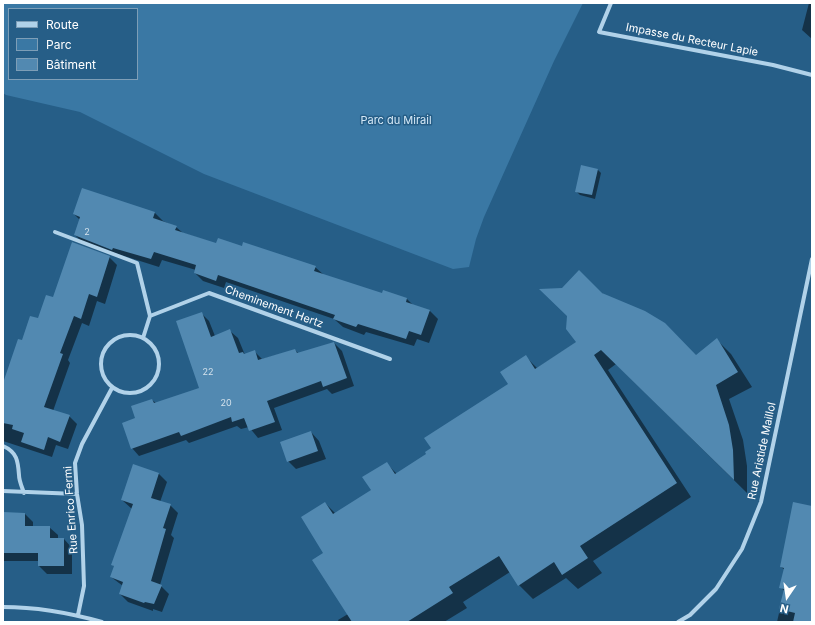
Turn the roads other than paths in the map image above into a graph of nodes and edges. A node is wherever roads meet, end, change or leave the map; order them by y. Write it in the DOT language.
graph roads {
  1 [pos="611,3"];
  2 [pos="812,75"];
  3 [pos="55,232"];
  4 [pos="812,259"];
  5 [pos="150,316"];
  6 [pos="143,338"];
  7 [pos="390,359"];
  8 [pos="112,388"];
  9 [pos="3,446"];
  10 [pos="3,491"];
  11 [pos="24,493"];
  12 [pos="77,494"];
  13 [pos="3,607"];
  14 [pos="78,615"];
  15 [pos="102,622"];
  16 [pos="678,622"];
  1 -- 2 [label="street, Impasse du Recteur Lapie"];
  3 -- 5 [label="street"];
  4 -- 16 [label="street, Rue Aristide Maillol"];
  5 -- 6 [label="street"];
  5 -- 7 [label="street, Cheminement Hertz"];
  6 -- 8 [label="street"];
  6 -- 8 [label="street"];
  8 -- 12 [label="street, Rue Enrico Fermi"];
  9 -- 11 [label="street"];
  10 -- 11 [label="street"];
  11 -- 12 [label="street"];
  12 -- 14 [label="street, Rue Enrico Fermi"];
  13 -- 14 [label="street"];
  14 -- 15 [label="street"];
}
